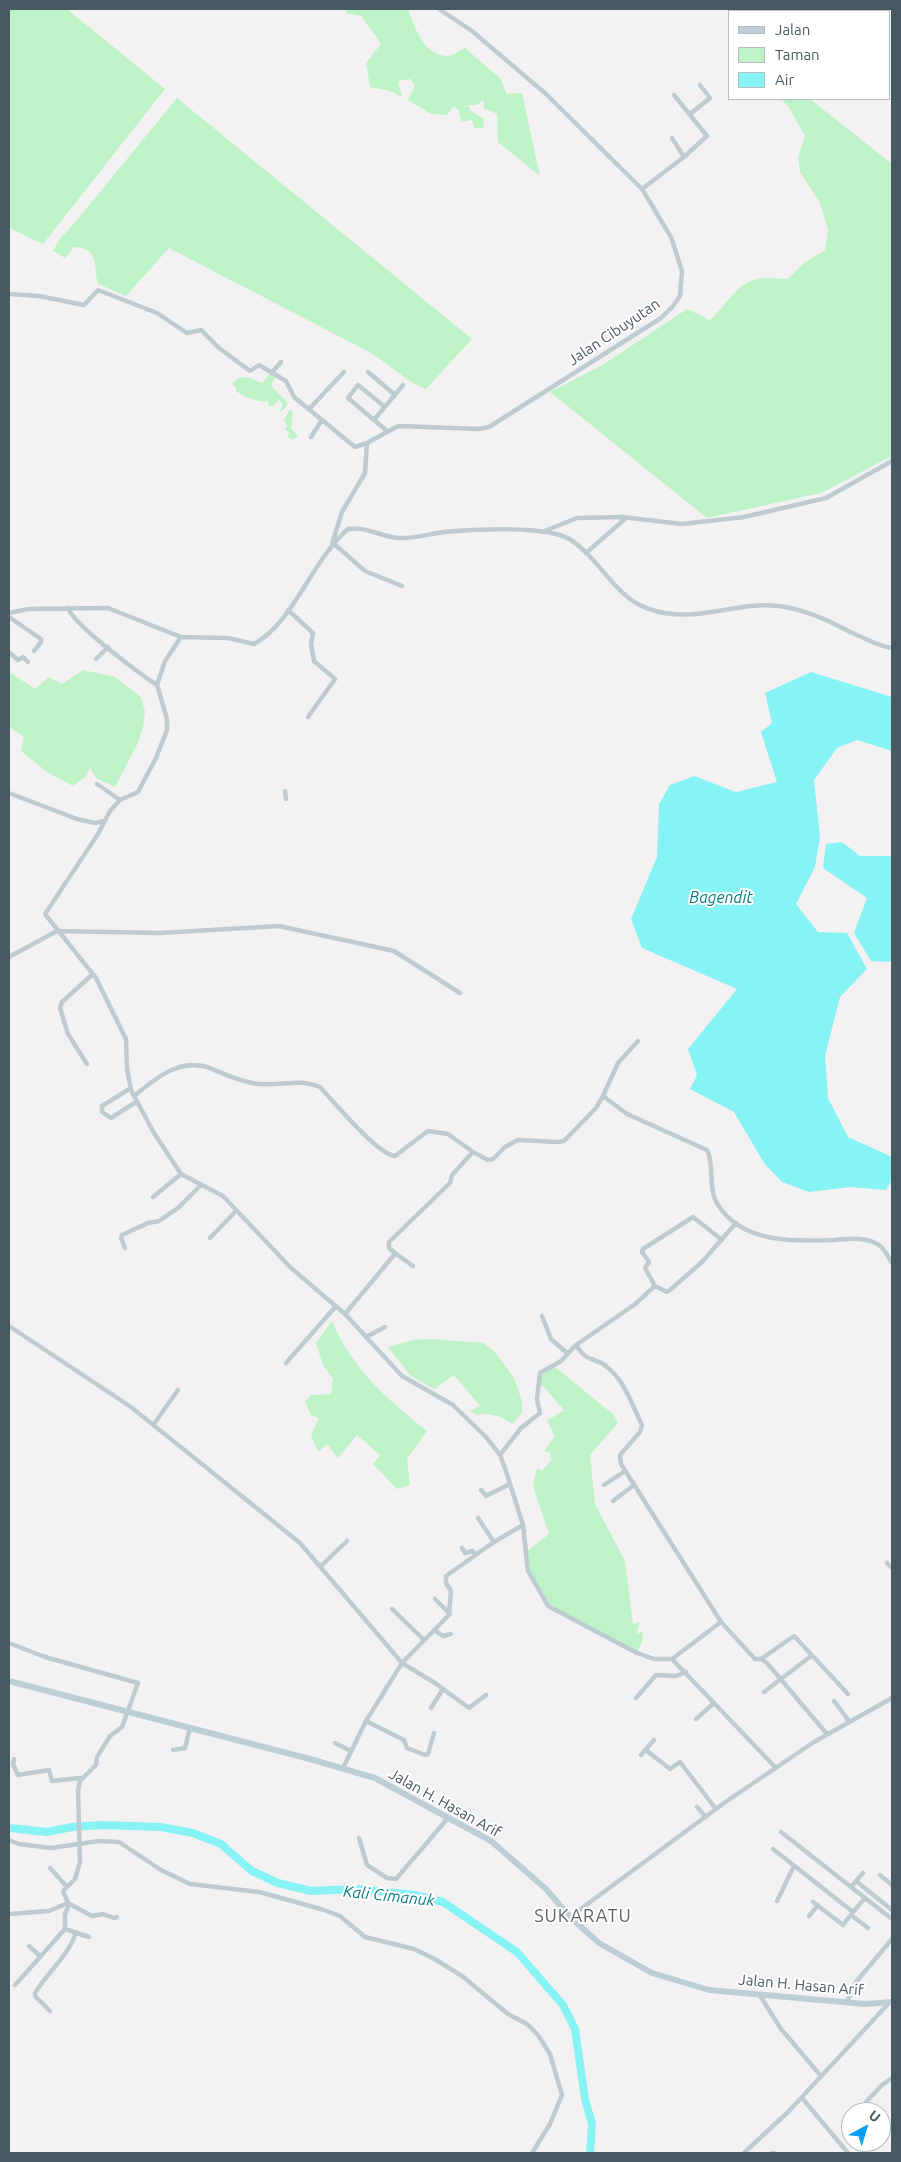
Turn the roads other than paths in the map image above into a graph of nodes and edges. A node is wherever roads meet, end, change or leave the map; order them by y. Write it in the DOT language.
graph roads {
  1 [pos="439,9"];
  2 [pos="700,85"];
  3 [pos="674,95"];
  4 [pos="690,114"];
  5 [pos="672,138"];
  6 [pos="684,157"];
  7 [pos="642,189"];
  8 [pos="9,294"];
  9 [pos="280,362"];
  10 [pos="272,372"];
  11 [pos="344,372"];
  12 [pos="368,372"];
  13 [pos="403,385"];
  14 [pos="395,395"];
  15 [pos="385,407"];
  16 [pos="309,409"];
  17 [pos="322,420"];
  18 [pos="374,420"];
  19 [pos="387,430"];
  20 [pos="311,437"];
  21 [pos="367,445"];
  22 [pos="892,461"];
  23 [pos="626,518"];
  24 [pos="553,527"];
  25 [pos="541,532"];
  26 [pos="556,534"];
  27 [pos="332,544"];
  28 [pos="585,552"];
  29 [pos="402,586"];
  30 [pos="68,608"];
  31 [pos="288,610"];
  32 [pos="9,613"];
  33 [pos="9,617"];
  34 [pos="181,637"];
  35 [pos="108,646"];
  36 [pos="892,648"];
  37 [pos="34,651"];
  38 [pos="9,652"];
  39 [pos="96,659"];
  40 [pos="28,662"];
  41 [pos="157,685"];
  42 [pos="308,717"];
  43 [pos="97,784"];
  44 [pos="285,791"];
  45 [pos="9,793"];
  46 [pos="286,798"];
  47 [pos="120,800"];
  48 [pos="106,820"];
  49 [pos="57,931"];
  50 [pos="9,957"];
  51 [pos="93,974"];
  52 [pos="460,993"];
  53 [pos="638,1041"];
  54 [pos="87,1064"];
  55 [pos="131,1088"];
  56 [pos="134,1096"];
  57 [pos="603,1096"];
  58 [pos="136,1102"];
  59 [pos="473,1152"];
  60 [pos="181,1174"];
  61 [pos="201,1185"];
  62 [pos="153,1196"];
  63 [pos="236,1211"];
  64 [pos="736,1223"];
  65 [pos="210,1238"];
  66 [pos="722,1240"];
  67 [pos="125,1248"];
  68 [pos="394,1256"];
  69 [pos="892,1263"];
  70 [pos="413,1266"];
  71 [pos="655,1286"];
  72 [pos="336,1306"];
  73 [pos="345,1314"];
  74 [pos="542,1316"];
  75 [pos="9,1326"];
  76 [pos="384,1327"];
  77 [pos="366,1337"];
  78 [pos="576,1345"];
  79 [pos="567,1354"];
  80 [pos="286,1363"];
  81 [pos="178,1390"];
  82 [pos="154,1424"];
  83 [pos="500,1455"];
  84 [pos="625,1471"];
  85 [pos="510,1484"];
  86 [pos="604,1484"];
  87 [pos="634,1485"];
  88 [pos="481,1490"];
  89 [pos="613,1502"];
  90 [pos="478,1518"];
  91 [pos="523,1525"];
  92 [pos="347,1541"];
  93 [pos="494,1542"];
  94 [pos="462,1548"];
  95 [pos="476,1554"];
  96 [pos="888,1562"];
  97 [pos="321,1566"];
  98 [pos="892,1568"];
  99 [pos="435,1599"];
  100 [pos="392,1609"];
  101 [pos="450,1614"];
  102 [pos="721,1622"];
  103 [pos="434,1630"];
  104 [pos="451,1634"];
  105 [pos="424,1640"];
  106 [pos="9,1643"];
  107 [pos="811,1656"];
  108 [pos="672,1659"];
  109 [pos="761,1659"];
  110 [pos="402,1663"];
  111 [pos="686,1672"];
  112 [pos="780,1680"];
  113 [pos="9,1681"];
  114 [pos="443,1689"];
  115 [pos="764,1692"];
  116 [pos="848,1694"];
  117 [pos="486,1696"];
  118 [pos="636,1698"];
  119 [pos="892,1698"];
  120 [pos="834,1701"];
  121 [pos="714,1703"];
  122 [pos="431,1708"];
  123 [pos="129,1712"];
  124 [pos="696,1720"];
  125 [pos="366,1721"];
  126 [pos="849,1721"];
  127 [pos="190,1728"];
  128 [pos="434,1733"];
  129 [pos="827,1734"];
  130 [pos="654,1740"];
  131 [pos="335,1743"];
  132 [pos="173,1750"];
  133 [pos="646,1750"];
  134 [pos="350,1751"];
  135 [pos="641,1755"];
  136 [pos="14,1759"];
  137 [pos="342,1768"];
  138 [pos="776,1768"];
  139 [pos="80,1779"];
  140 [pos="697,1807"];
  141 [pos="716,1809"];
  142 [pos="706,1817"];
  143 [pos="448,1818"];
  144 [pos="781,1832"];
  145 [pos="359,1838"];
  146 [pos="9,1840"];
  147 [pos="773,1849"];
  148 [pos="794,1866"];
  149 [pos="50,1868"];
  150 [pos="863,1873"];
  151 [pos="880,1875"];
  152 [pos="856,1881"];
  153 [pos="892,1885"];
  154 [pos="67,1887"];
  155 [pos="851,1887"];
  156 [pos="865,1898"];
  157 [pos="777,1901"];
  158 [pos="813,1902"];
  159 [pos="68,1903"];
  160 [pos="818,1905"];
  161 [pos="892,1910"];
  162 [pos="9,1914"];
  163 [pos="852,1914"];
  164 [pos="809,1916"];
  165 [pos="117,1917"];
  166 [pos="570,1917"];
  167 [pos="892,1920"];
  168 [pos="868,1928"];
  169 [pos="65,1929"];
  170 [pos="76,1932"];
  171 [pos="89,1937"];
  172 [pos="892,1939"];
  173 [pos="29,1946"];
  174 [pos="40,1956"];
  175 [pos="15,1985"];
  176 [pos="758,1993"];
  177 [pos="847,2002"];
  178 [pos="891,2002"];
  179 [pos="50,2011"];
  180 [pos="821,2076"];
  181 [pos="892,2078"];
  182 [pos="802,2098"];
  183 [pos="866,2102"];
  184 [pos="532,2153"];
  185 [pos="744,2153"];
  186 [pos="848,2153"];
  1 -- 7 [label="street, Jalan Cibuyutan"];
  2 -- 4 [label="street"];
  3 -- 4 [label="street"];
  4 -- 6 [label="street"];
  5 -- 6 [label="street"];
  6 -- 7 [label="street"];
  7 -- 19 [label="street, Jalan Cibuyutan"];
  8 -- 10 [label="street"];
  9 -- 10 [label="street"];
  10 -- 16 [label="street"];
  11 -- 16 [label="street"];
  12 -- 14 [label="street"];
  13 -- 14 [label="street"];
  14 -- 15 [label="street"];
  15 -- 18 [label="street"];
  15 -- 18 [label="street"];
  16 -- 17 [label="street"];
  17 -- 20 [label="street"];
  17 -- 21 [label="street"];
  18 -- 19 [label="street"];
  19 -- 21 [label="street, Jalan Cibuyutan"];
  21 -- 27 [label="street"];
  22 -- 23 [label="street"];
  23 -- 24 [label="street"];
  23 -- 28 [label="street"];
  24 -- 25 [label="street"];
  24 -- 26 [label="street"];
  25 -- 26 [label="street"];
  25 -- 27 [label="street"];
  26 -- 28 [label="street"];
  27 -- 29 [label="street"];
  27 -- 31 [label="street"];
  28 -- 36 [label="street"];
  30 -- 32 [label="street"];
  30 -- 34 [label="street"];
  30 -- 35 [label="street"];
  31 -- 34 [label="street"];
  31 -- 42 [label="street"];
  33 -- 37 [label="street"];
  34 -- 41 [label="street"];
  35 -- 39 [label="street"];
  35 -- 41 [label="street"];
  38 -- 40 [label="street"];
  41 -- 47 [label="street"];
  43 -- 47 [label="street"];
  44 -- 46 [label="street"];
  45 -- 48 [label="street"];
  47 -- 48 [label="street"];
  48 -- 49 [label="street"];
  49 -- 50 [label="street"];
  49 -- 51 [label="street"];
  49 -- 52 [label="street"];
  51 -- 54 [label="street"];
  51 -- 55 [label="street"];
  53 -- 57 [label="street"];
  55 -- 56 [label="street"];
  55 -- 58 [label="street"];
  56 -- 58 [label="street"];
  56 -- 59 [label="street"];
  57 -- 59 [label="street"];
  57 -- 64 [label="street"];
  58 -- 60 [label="street"];
  59 -- 68 [label="street"];
  60 -- 61 [label="street"];
  60 -- 62 [label="street"];
  61 -- 63 [label="street"];
  61 -- 67 [label="street"];
  63 -- 65 [label="street"];
  63 -- 72 [label="street"];
  64 -- 66 [label="street"];
  64 -- 69 [label="street"];
  66 -- 71 [label="street"];
  66 -- 71 [label="street"];
  68 -- 70 [label="street"];
  68 -- 73 [label="street"];
  71 -- 78 [label="street"];
  72 -- 73 [label="street"];
  72 -- 80 [label="street"];
  73 -- 77 [label="street"];
  74 -- 79 [label="street"];
  75 -- 82 [label="street"];
  76 -- 77 [label="street"];
  77 -- 83 [label="street"];
  78 -- 79 [label="street"];
  78 -- 84 [label="street"];
  79 -- 83 [label="street"];
  81 -- 82 [label="street"];
  82 -- 97 [label="street"];
  83 -- 85 [label="street"];
  84 -- 86 [label="street"];
  84 -- 87 [label="street"];
  85 -- 88 [label="street"];
  85 -- 91 [label="street"];
  87 -- 89 [label="street"];
  87 -- 102 [label="street"];
  90 -- 93 [label="street"];
  91 -- 93 [label="street"];
  91 -- 108 [label="street"];
  92 -- 97 [label="street"];
  93 -- 95 [label="street"];
  94 -- 95 [label="street"];
  95 -- 101 [label="street"];
  96 -- 98 [label="street"];
  97 -- 110 [label="street"];
  99 -- 101 [label="street"];
  100 -- 105 [label="street"];
  101 -- 103 [label="street"];
  102 -- 108 [label="street"];
  102 -- 109 [label="street"];
  103 -- 104 [label="street"];
  103 -- 105 [label="street"];
  105 -- 110 [label="street"];
  106 -- 123 [label="street"];
  107 -- 109 [label="street"];
  107 -- 112 [label="street"];
  107 -- 116 [label="street"];
  108 -- 111 [label="street"];
  109 -- 112 [label="street"];
  110 -- 114 [label="street"];
  110 -- 125 [label="street"];
  111 -- 118 [label="street"];
  111 -- 121 [label="street"];
  112 -- 115 [label="street"];
  112 -- 129 [label="street"];
  113 -- 123 [label="main road, Jalan H. Hasan Arif"];
  114 -- 117 [label="street"];
  114 -- 122 [label="street"];
  119 -- 126 [label="street"];
  120 -- 126 [label="street"];
  121 -- 124 [label="street"];
  121 -- 138 [label="street"];
  123 -- 127 [label="main road, Jalan H. Hasan Arif"];
  123 -- 139 [label="street"];
  125 -- 128 [label="street"];
  125 -- 134 [label="street"];
  126 -- 129 [label="street"];
  127 -- 132 [label="street"];
  127 -- 137 [label="main road, Jalan H. Hasan Arif"];
  129 -- 138 [label="street"];
  130 -- 133 [label="street"];
  131 -- 134 [label="street"];
  133 -- 135 [label="street"];
  133 -- 141 [label="street"];
  134 -- 137 [label="street"];
  136 -- 139 [label="street"];
  137 -- 143 [label="main road, Jalan H. Hasan Arif"];
  138 -- 141 [label="street"];
  139 -- 154 [label="street, bridge"];
  140 -- 142 [label="street"];
  141 -- 142 [label="street"];
  142 -- 166 [label="street"];
  143 -- 145 [label="street"];
  143 -- 166 [label="main road, Jalan H. Hasan Arif"];
  144 -- 155 [label="street"];
  146 -- 184 [label="street"];
  147 -- 148 [label="street"];
  148 -- 157 [label="street"];
  148 -- 163 [label="street"];
  149 -- 154 [label="street"];
  150 -- 152 [label="street"];
  151 -- 153 [label="street"];
  152 -- 155 [label="street"];
  152 -- 161 [label="street"];
  154 -- 159 [label="street"];
  155 -- 156 [label="street"];
  156 -- 163 [label="street"];
  156 -- 167 [label="street"];
  158 -- 160 [label="street"];
  159 -- 162 [label="street"];
  159 -- 165 [label="street"];
  159 -- 169 [label="street"];
  160 -- 163 [label="street"];
  160 -- 164 [label="street"];
  163 -- 168 [label="street"];
  166 -- 176 [label="main road, Jalan H. Hasan Arif"];
  169 -- 170 [label="street"];
  169 -- 174 [label="street"];
  170 -- 171 [label="street"];
  170 -- 179 [label="street"];
  172 -- 177 [label="street"];
  173 -- 174 [label="street"];
  174 -- 175 [label="street"];
  176 -- 177 [label="main road, Jalan H. Hasan Arif"];
  176 -- 180 [label="street"];
  177 -- 178 [label="main road, Jalan H. Hasan Arif"];
  178 -- 180 [label="street"];
  180 -- 182 [label="street"];
  181 -- 183 [label="street"];
  182 -- 185 [label="street"];
  182 -- 186 [label="street"];
}
